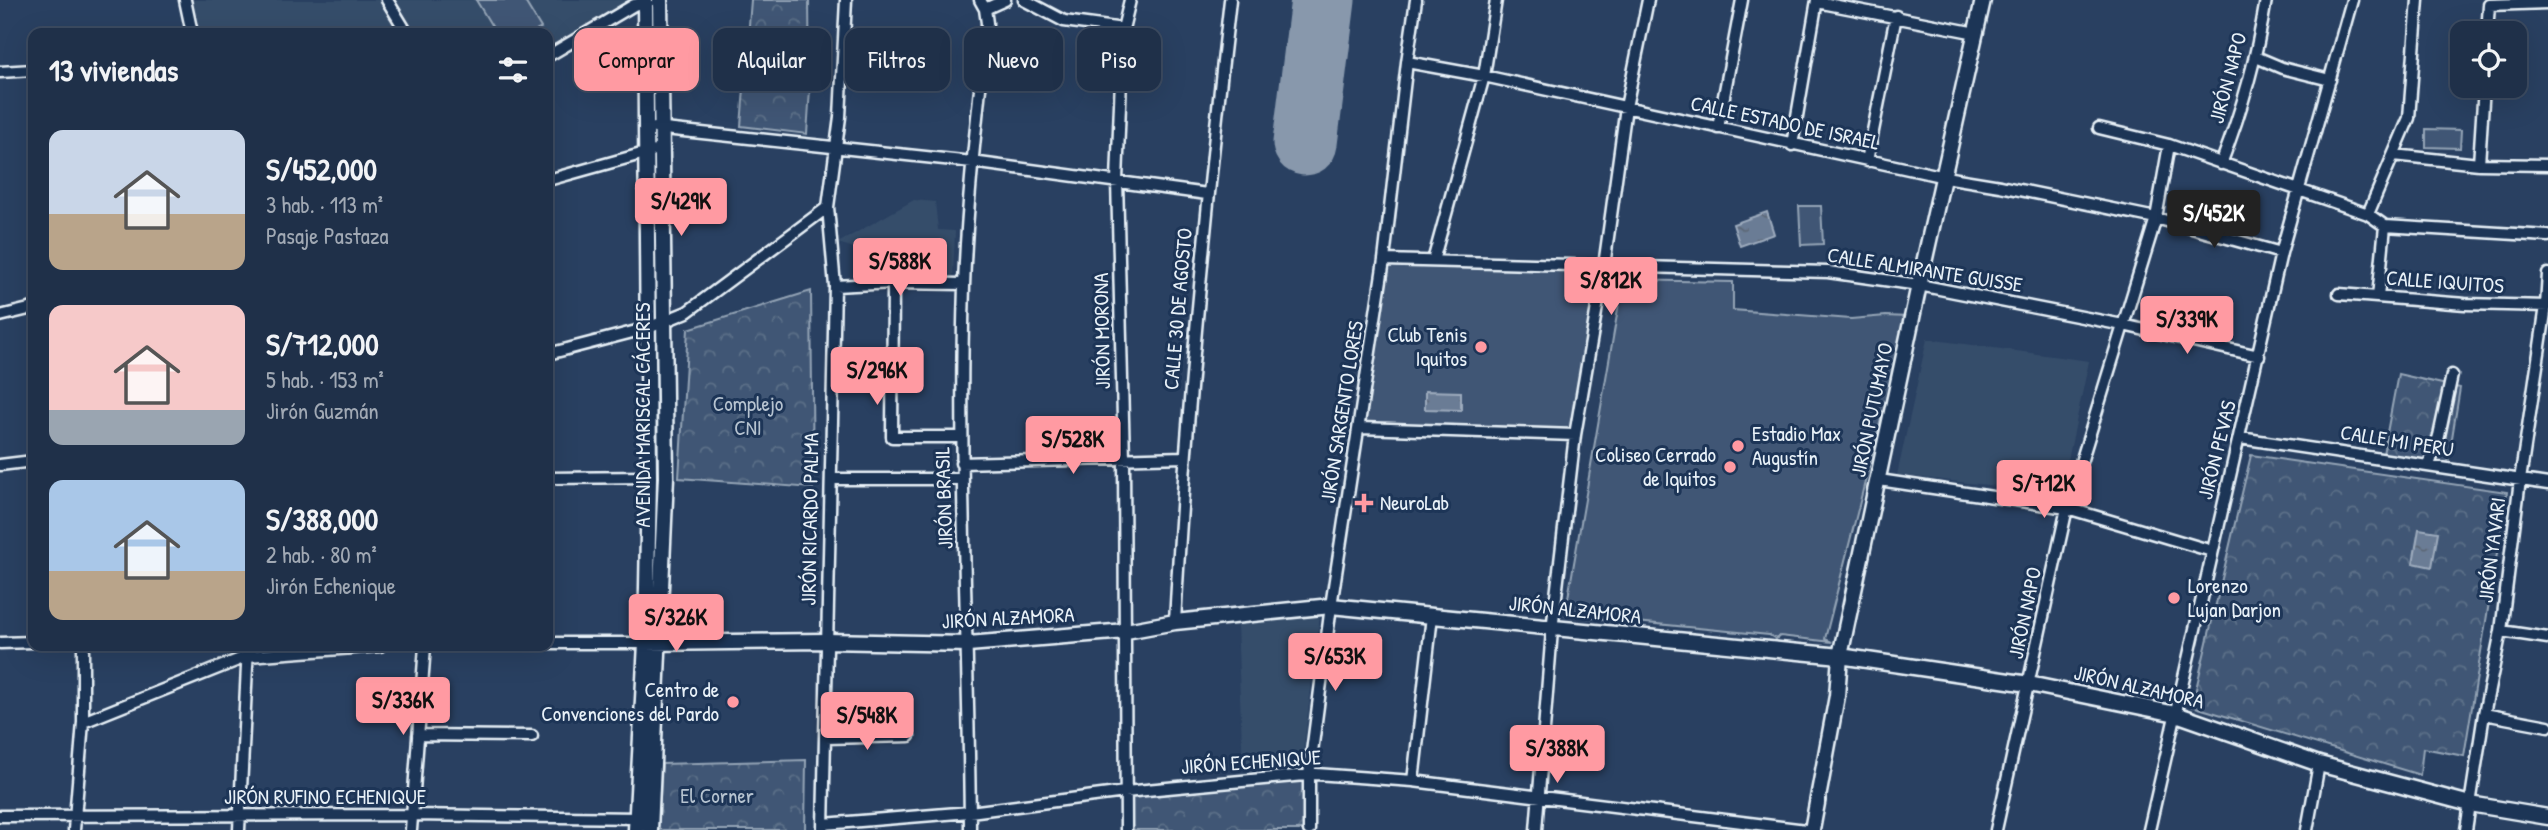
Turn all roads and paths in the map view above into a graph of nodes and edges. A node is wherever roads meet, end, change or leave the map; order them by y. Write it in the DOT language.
graph roads {
  1 [pos="185,0"];
  2 [pos="387,0"];
  3 [pos="660,0"];
  4 [pos="846,0"];
  5 [pos="1005,0"];
  6 [pos="1024,0"];
  7 [pos="1130,0"];
  8 [pos="1230,0"];
  9 [pos="1416,0"];
  10 [pos="1496,0"];
  11 [pos="1648,0"];
  12 [pos="1742,0"];
  13 [pos="1983,0"];
  14 [pos="2266,0"];
  15 [pos="2352,0"];
  16 [pos="2418,0"];
  17 [pos="645,1"];
  18 [pos="1817,1"];
  19 [pos="2544,2"];
  20 [pos="983,5"];
  21 [pos="1896,16"];
  22 [pos="2488,21"];
  23 [pos="191,28"];
  24 [pos="404,28"];
  25 [pos="1116,28"];
  26 [pos="1123,28"];
  27 [pos="1976,33"];
  28 [pos="553,53"];
  29 [pos="2256,57"];
  30 [pos="1407,62"];
  31 [pos="28,71"];
  32 [pos="0,72"];
  33 [pos="1484,76"];
  34 [pos="2330,80"];
  35 [pos="1121,91"];
  36 [pos="2483,98"];
  37 [pos="1626,107"];
  38 [pos="646,128"];
  39 [pos="662,128"];
  40 [pos="1718,128"];
  41 [pos="2099,128"];
  42 [pos="1792,145"];
  43 [pos="2169,145"];
  44 [pos="835,148"];
  45 [pos="662,150"];
  46 [pos="646,153"];
  47 [pos="2394,155"];
  48 [pos="1867,161"];
  49 [pos="972,162"];
  50 [pos="2221,164"];
  51 [pos="2479,164"];
  52 [pos="2548,165"];
  53 [pos="1945,177"];
  54 [pos="553,179"];
  55 [pos="1117,180"];
  56 [pos="2298,189"];
  57 [pos="1207,194"];
  58 [pos="828,207"];
  59 [pos="2368,214"];
  60 [pos="2156,218"];
  61 [pos="2385,226"];
  62 [pos="2548,236"];
  63 [pos="2281,253"];
  64 [pos="1384,260"];
  65 [pos="1433,261"];
  66 [pos="1604,266"];
  67 [pos="2548,274"];
  68 [pos="893,283"];
  69 [pos="964,284"];
  70 [pos="1919,285"];
  71 [pos="835,286"];
  72 [pos="2339,294"];
  73 [pos="2378,297"];
  74 [pos="2547,306"];
  75 [pos="28,309"];
  76 [pos="0,316"];
  77 [pos="664,321"];
  78 [pos="2123,325"];
  79 [pos="648,328"];
  80 [pos="553,354"];
  81 [pos="2259,356"];
  82 [pos="2452,375"];
  83 [pos="1360,428"];
  84 [pos="1575,435"];
  85 [pos="961,437"];
  86 [pos="2240,438"];
  87 [pos="1184,457"];
  88 [pos="1124,459"];
  89 [pos="28,462"];
  90 [pos="961,463"];
  91 [pos="0,465"];
  92 [pos="2429,465"];
  93 [pos="649,477"];
  94 [pos="553,478"];
  95 [pos="831,478"];
  96 [pos="962,480"];
  97 [pos="1879,480"];
  98 [pos="2520,480"];
  99 [pos="2548,484"];
  100 [pos="2067,508"];
  101 [pos="2212,551"];
  102 [pos="1331,606"];
  103 [pos="1432,616"];
  104 [pos="1175,622"];
  105 [pos="1552,629"];
  106 [pos="1126,631"];
  107 [pos="2501,631"];
  108 [pos="2548,638"];
  109 [pos="827,641"];
  110 [pos="28,642"];
  111 [pos="0,643"];
  112 [pos="553,643"];
  113 [pos="653,643"];
  114 [pos="968,644"];
  115 [pos="83,651"];
  116 [pos="248,651"];
  117 [pos="425,651"];
  118 [pos="1840,656"];
  119 [pos="2029,684"];
  120 [pos="2176,714"];
  121 [pos="2484,714"];
  122 [pos="83,722"];
  123 [pos="2548,726"];
  124 [pos="418,735"];
  125 [pos="532,736"];
  126 [pos="909,736"];
  127 [pos="825,738"];
  128 [pos="2319,764"];
  129 [pos="1309,775"];
  130 [pos="1413,781"];
  131 [pos="1125,792"];
  132 [pos="1539,798"];
  133 [pos="2470,804"];
  134 [pos="970,812"];
  135 [pos="75,815"];
  136 [pos="412,815"];
  137 [pos="0,816"];
  138 [pos="239,817"];
  139 [pos="2548,817"];
  140 [pos="643,824"];
  141 [pos="823,827"];
  142 [pos="74,830"];
  143 [pos="239,830"];
  144 [pos="411,830"];
  145 [pos="970,830"];
  146 [pos="1125,830"];
  147 [pos="1309,830"];
  148 [pos="1536,830"];
  149 [pos="1806,830"];
  150 [pos="1812,830"];
  151 [pos="1996,830"];
  152 [pos="2149,830"];
  153 [pos="2307,830"];
  154 [pos="2466,830"];
  1 -- 23 [label="street"];
  2 -- 24 [label="street"];
  3 -- 39 [label="street, AVENIDA MARISCAL CÁCERES"];
  4 -- 44 [label="street, JIRÓN RICARDO PALMA"];
  5 -- 20 [label="street"];
  6 -- 25 [label="street"];
  7 -- 26 [label="street, JIRÓN MORONA"];
  8 -- 57 [label="street, CALLE 30 DE AGOSTO"];
  9 -- 30 [label="street, JIRÓN SARGENTO LORES"];
  10 -- 33 [label="street"];
  11 -- 37 [label="street"];
  12 -- 40 [label="street"];
  13 -- 27 [label="street, JIRÓN PUTUMAYO"];
  14 -- 29 [label="street, JIRÓN NAPO"];
  15 -- 34 [label="street, JIRÓN PEVAS"];
  16 -- 47 [label="street"];
  17 -- 28 [label="street"];
  17 -- 38 [label="street, AVENIDA MARISCAL CÁCERES"];
  18 -- 21 [label="street"];
  18 -- 42 [label="street"];
  19 -- 22 [label="street"];
  20 -- 49 [label="street, JIRÓN BRASIL"];
  21 -- 27 [label="street"];
  21 -- 48 [label="street"];
  27 -- 53 [label="street, JIRÓN PUTUMAYO"];
  29 -- 34 [label="street"];
  29 -- 50 [label="street, JIRÓN NAPO"];
  30 -- 33 [label="street, CALLE ESTADO DE ISRAEL"];
  30 -- 64 [label="street, JIRÓN SARGENTO LORES"];
  31 -- 32 [label="street"];
  33 -- 37 [label="street, CALLE ESTADO DE ISRAEL"];
  33 -- 65 [label="street"];
  34 -- 56 [label="street, JIRÓN PEVAS"];
  35 -- 55 [label="street, JIRÓN MORONA"];
  36 -- 51 [label="street"];
  37 -- 40 [label="street, CALLE ESTADO DE ISRAEL"];
  37 -- 66 [label="street"];
  38 -- 39 [label="street"];
  38 -- 46 [label="street, AVENIDA MARISCAL CÁCERES"];
  39 -- 44 [label="street"];
  39 -- 45 [label="street, AVENIDA MARISCAL CÁCERES"];
  40 -- 42 [label="street, CALLE ESTADO DE ISRAEL"];
  41 -- 43 [label="street"];
  42 -- 48 [label="street, CALLE ESTADO DE ISRAEL"];
  43 -- 50 [label="street"];
  43 -- 60 [label="street, JIRÓN NAPO"];
  44 -- 49 [label="street"];
  44 -- 58 [label="street, JIRÓN RICARDO PALMA"];
  45 -- 46 [label="street"];
  45 -- 77 [label="street, AVENIDA MARISCAL CÁCERES"];
  46 -- 54 [label="street"];
  46 -- 79 [label="street, AVENIDA MARISCAL CÁCERES"];
  47 -- 51 [label="street"];
  47 -- 59 [label="street"];
  48 -- 53 [label="street, CALLE ESTADO DE ISRAEL"];
  49 -- 55 [label="street"];
  49 -- 69 [label="street, JIRÓN BRASIL"];
  50 -- 56 [label="street"];
  51 -- 52 [label="street"];
  53 -- 60 [label="street, CALLE ESTADO DE ISRAEL"];
  53 -- 70 [label="street, JIRÓN PUTUMAYO"];
  55 -- 57 [label="street"];
  55 -- 88 [label="street, JIRÓN MORONA"];
  56 -- 59 [label="street"];
  56 -- 63 [label="street, JIRÓN PEVAS"];
  57 -- 87 [label="street, CALLE 30 DE AGOSTO"];
  58 -- 71 [label="street, JIRÓN RICARDO PALMA"];
  58 -- 77 [label="street"];
  59 -- 61 [label="street"];
  60 -- 63 [label="street, CALLE ESTADO DE ISRAEL"];
  60 -- 78 [label="street, JIRÓN NAPO"];
  61 -- 62 [label="street"];
  61 -- 73 [label="street"];
  63 -- 81 [label="street, JIRÓN PEVAS"];
  64 -- 65 [label="street, CALLE ALMIRANTE GUISSE"];
  64 -- 83 [label="street, JIRÓN SARGENTO LORES"];
  65 -- 66 [label="street, CALLE ALMIRANTE GUISSE"];
  66 -- 70 [label="street, CALLE ALMIRANTE GUISSE"];
  66 -- 84 [label="street"];
  67 -- 74 [label="street, JIRÓN YAVARI"];
  68 -- 69 [label="street"];
  68 -- 71 [label="street"];
  68 -- 85 [label="street"];
  69 -- 85 [label="street, JIRÓN BRASIL"];
  70 -- 78 [label="street, CALLE ALMIRANTE GUISSE"];
  70 -- 97 [label="street, JIRÓN PUTUMAYO"];
  71 -- 95 [label="street, JIRÓN RICARDO PALMA"];
  72 -- 73 [label="street, CALLE IQUITOS"];
  73 -- 74 [label="street, CALLE IQUITOS"];
  74 -- 98 [label="street, JIRÓN YAVARI"];
  75 -- 76 [label="street"];
  77 -- 79 [label="street"];
  77 -- 113 [label="street, AVENIDA MARISCAL CÁCERES"];
  78 -- 81 [label="street, CALLE ALMIRANTE GUISSE"];
  78 -- 100 [label="street, JIRÓN NAPO"];
  79 -- 80 [label="street"];
  79 -- 93 [label="street, AVENIDA MARISCAL CÁCERES"];
  81 -- 86 [label="street, JIRÓN PEVAS"];
  82 -- 92 [label="street"];
  83 -- 84 [label="street"];
  83 -- 102 [label="street, JIRÓN SARGENTO LORES"];
  84 -- 105 [label="street"];
  85 -- 90 [label="street, JIRÓN BRASIL"];
  86 -- 92 [label="street, CALLE MI PERU"];
  86 -- 101 [label="street, JIRÓN PEVAS"];
  87 -- 88 [label="street"];
  87 -- 104 [label="street, CALLE 30 DE AGOSTO"];
  88 -- 90 [label="street"];
  88 -- 106 [label="street, JIRÓN MORONA"];
  89 -- 91 [label="street"];
  90 -- 96 [label="street, JIRÓN BRASIL"];
  92 -- 98 [label="street, CALLE MI PERU"];
  93 -- 94 [label="street"];
  93 -- 113 [label="street, AVENIDA MARISCAL CÁCERES"];
  95 -- 96 [label="street"];
  95 -- 109 [label="street, JIRÓN RICARDO PALMA"];
  96 -- 114 [label="street, JIRÓN BRASIL"];
  97 -- 100 [label="street"];
  97 -- 118 [label="street, JIRÓN PUTUMAYO"];
  98 -- 99 [label="street, CALLE MI PERU"];
  98 -- 107 [label="street, JIRÓN YAVARI"];
  100 -- 101 [label="street"];
  100 -- 119 [label="street, JIRÓN NAPO"];
  101 -- 120 [label="street, JIRÓN PEVAS"];
  102 -- 103 [label="street, JIRÓN ALZAMORA"];
  102 -- 104 [label="street, JIRÓN ALZAMORA"];
  102 -- 129 [label="street, JIRÓN SARGENTO LORES"];
  103 -- 105 [label="street, JIRÓN ALZAMORA"];
  103 -- 130 [label="street"];
  104 -- 106 [label="street, JIRÓN ALZAMORA"];
  105 -- 118 [label="street, JIRÓN ALZAMORA"];
  105 -- 132 [label="street"];
  106 -- 114 [label="street, JIRÓN ALZAMORA"];
  106 -- 131 [label="street, JIRÓN MORONA"];
  107 -- 108 [label="street"];
  107 -- 121 [label="street, JIRÓN YAVARI"];
  109 -- 113 [label="street, JIRÓN ALZAMORA"];
  109 -- 114 [label="street, JIRÓN ALZAMORA"];
  109 -- 127 [label="street, JIRÓN RICARDO PALMA"];
  110 -- 111 [label="street"];
  112 -- 113 [label="street, JIRÓN ALZAMORA"];
  113 -- 140 [label="street, AVENIDA MARISCAL CÁCERES"];
  114 -- 134 [label="street, JIRÓN BRASIL"];
  115 -- 122 [label="street"];
  116 -- 122 [label="street"];
  116 -- 138 [label="street"];
  117 -- 124 [label="street"];
  118 -- 119 [label="street, JIRÓN ALZAMORA"];
  118 -- 150 [label="street, JIRÓN PUTUMAYO"];
  119 -- 120 [label="street, JIRÓN ALZAMORA"];
  119 -- 151 [label="street, JIRÓN NAPO"];
  120 -- 128 [label="street, JIRÓN ALZAMORA"];
  120 -- 152 [label="street, JIRÓN PEVAS"];
  121 -- 123 [label="street"];
  121 -- 133 [label="street, JIRÓN YAVARI"];
  122 -- 135 [label="street"];
  124 -- 125 [label="street"];
  124 -- 136 [label="street"];
  126 -- 127 [label="street"];
  127 -- 141 [label="street, JIRÓN RICARDO PALMA"];
  128 -- 133 [label="street, JIRÓN ALZAMORA"];
  128 -- 153 [label="street"];
  129 -- 130 [label="street, JIRÓN ECHENIQUE"];
  129 -- 131 [label="street, JIRÓN ECHENIQUE"];
  129 -- 147 [label="street, JIRÓN SARGENTO LORES"];
  130 -- 132 [label="street, JIRÓN ECHENIQUE"];
  131 -- 134 [label="street, JIRÓN ECHENIQUE"];
  131 -- 146 [label="street, JIRÓN MORONA"];
  132 -- 148 [label="street"];
  132 -- 149 [label="street, JIRÓN ECHENIQUE"];
  133 -- 139 [label="street, JIRÓN ALZAMORA"];
  133 -- 154 [label="street, JIRÓN YAVARI"];
  134 -- 141 [label="street, JIRÓN ECHENIQUE"];
  134 -- 145 [label="street, JIRÓN BRASIL"];
  135 -- 137 [label="street, JIRÓN RUFINO ECHENIQUE"];
  135 -- 138 [label="street, JIRÓN RUFINO ECHENIQUE"];
  135 -- 142 [label="street"];
  136 -- 138 [label="street, JIRÓN RUFINO ECHENIQUE"];
  136 -- 140 [label="street, JIRÓN RUFINO ECHENIQUE"];
  136 -- 144 [label="street"];
  138 -- 143 [label="street"];
}
